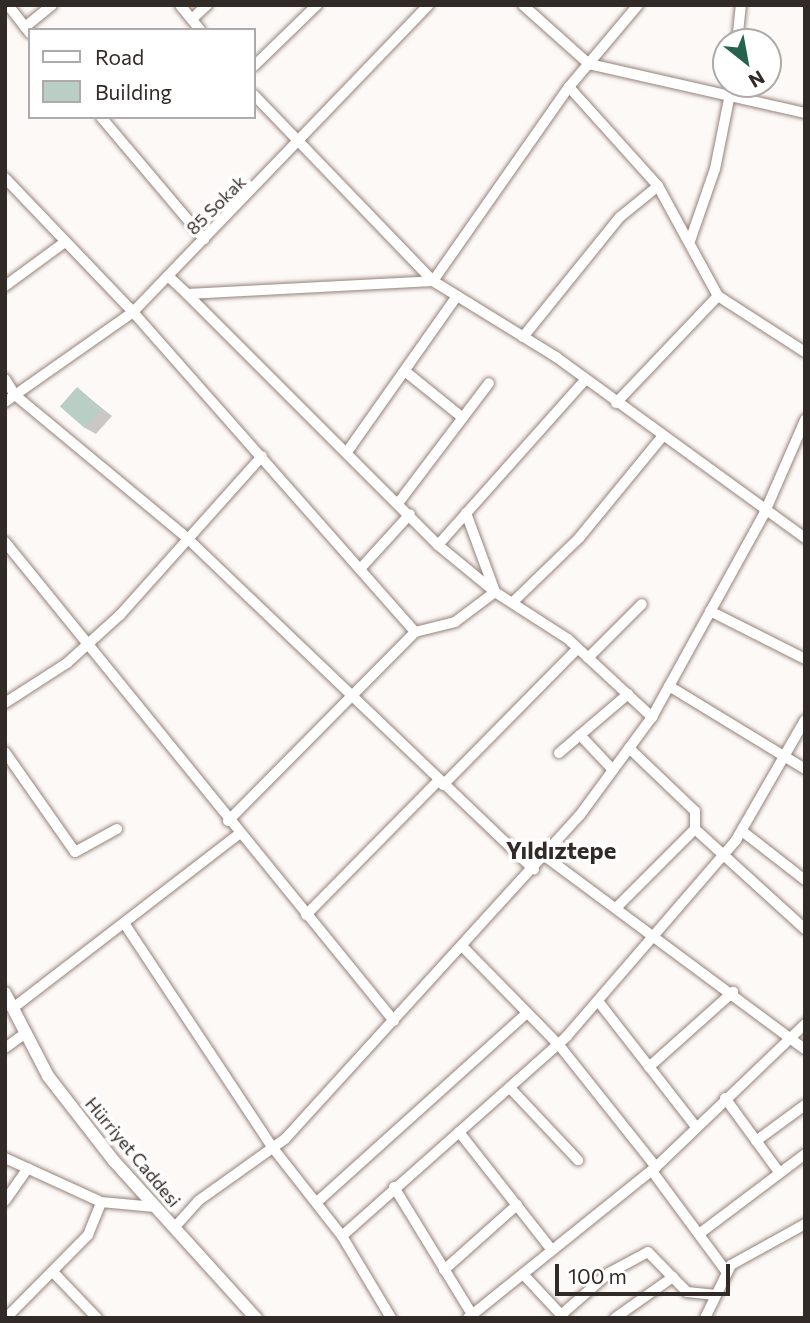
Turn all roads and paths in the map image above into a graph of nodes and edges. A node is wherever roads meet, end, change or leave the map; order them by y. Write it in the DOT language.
graph roads {
  1 [pos="8,5"];
  2 [pos="52,5"];
  3 [pos="180,5"];
  4 [pos="207,5"];
  5 [pos="317,5"];
  6 [pos="428,5"];
  7 [pos="523,5"];
  8 [pos="638,5"];
  9 [pos="741,5"];
  10 [pos="192,19"];
  11 [pos="29,28"];
  12 [pos="199,28"];
  13 [pos="739,28"];
  14 [pos="27,30"];
  15 [pos="256,64"];
  16 [pos="589,64"];
  17 [pos="712,86"];
  18 [pos="569,87"];
  19 [pos="256,97"];
  20 [pos="730,98"];
  21 [pos="759,98"];
  22 [pos="805,113"];
  23 [pos="103,119"];
  24 [pos="297,145"];
  25 [pos="7,185"];
  26 [pos="658,186"];
  27 [pos="204,239"];
  28 [pos="690,240"];
  29 [pos="65,242"];
  30 [pos="168,276"];
  31 [pos="433,281"];
  32 [pos="5,286"];
  33 [pos="187,295"];
  34 [pos="457,296"];
  35 [pos="718,296"];
  36 [pos="133,312"];
  37 [pos="523,337"];
  38 [pos="805,352"];
  39 [pos="406,372"];
  40 [pos="5,379"];
  41 [pos="585,380"];
  42 [pos="489,383"];
  43 [pos="15,395"];
  44 [pos="5,402"];
  45 [pos="616,403"];
  46 [pos="463,418"];
  47 [pos="805,421"];
  48 [pos="662,438"];
  49 [pos="347,452"];
  50 [pos="262,456"];
  51 [pos="399,502"];
  52 [pos="466,513"];
  53 [pos="410,514"];
  54 [pos="764,514"];
  55 [pos="187,538"];
  56 [pos="805,538"];
  57 [pos="5,541"];
  58 [pos="438,545"];
  59 [pos="360,569"];
  60 [pos="495,592"];
  61 [pos="513,602"];
  62 [pos="642,604"];
  63 [pos="710,611"];
  64 [pos="415,632"];
  65 [pos="88,644"];
  66 [pos="578,648"];
  67 [pos="589,658"];
  68 [pos="805,659"];
  69 [pos="669,687"];
  70 [pos="628,694"];
  71 [pos="350,697"];
  72 [pos="5,703"];
  73 [pos="652,717"];
  74 [pos="805,720"];
  75 [pos="580,735"];
  76 [pos="629,748"];
  77 [pos="5,752"];
  78 [pos="559,753"];
  79 [pos="784,756"];
  80 [pos="805,769"];
  81 [pos="613,770"];
  82 [pos="440,783"];
  83 [pos="228,821"];
  84 [pos="117,829"];
  85 [pos="695,829"];
  86 [pos="741,831"];
  87 [pos="239,834"];
  88 [pos="724,854"];
  89 [pos="546,857"];
  90 [pos="534,870"];
  91 [pos="805,880"];
  92 [pos="615,908"];
  93 [pos="306,915"];
  94 [pos="124,923"];
  95 [pos="805,929"];
  96 [pos="654,937"];
  97 [pos="463,947"];
  98 [pos="733,992"];
  99 [pos="5,993"];
  100 [pos="598,1001"];
  101 [pos="13,1008"];
  102 [pos="527,1013"];
  103 [pos="394,1021"];
  104 [pos="805,1024"];
  105 [pos="26,1033"];
  106 [pos="794,1036"];
  107 [pos="559,1045"];
  108 [pos="5,1048"];
  109 [pos="805,1049"];
  110 [pos="649,1067"];
  111 [pos="511,1089"];
  112 [pos="725,1098"];
  113 [pos="805,1105"];
  114 [pos="696,1127"];
  115 [pos="459,1132"];
  116 [pos="756,1141"];
  117 [pos="273,1147"];
  118 [pos="805,1154"];
  119 [pos="5,1158"];
  120 [pos="578,1160"];
  121 [pos="28,1168"];
  122 [pos="654,1169"];
  123 [pos="779,1172"];
  124 [pos="394,1187"];
  125 [pos="5,1201"];
  126 [pos="101,1202"];
  127 [pos="317,1202"];
  128 [pos="517,1205"];
  129 [pos="156,1207"];
  130 [pos="805,1224"];
  131 [pos="174,1228"];
  132 [pos="699,1234"];
  133 [pos="342,1236"];
  134 [pos="552,1250"];
  135 [pos="444,1270"];
  136 [pos="726,1270"];
  137 [pos="53,1272"];
  138 [pos="523,1274"];
  139 [pos="673,1277"];
  140 [pos="714,1295"];
  141 [pos="563,1316"];
  142 [pos="470,1317"];
  143 [pos="6,1318"];
  144 [pos="97,1318"];
  145 [pos="256,1318"];
  146 [pos="391,1318"];
  147 [pos="615,1318"];
  148 [pos="705,1318"];
  1 -- 14 [label="street"];
  2 -- 11 [label="street"];
  3 -- 10 [label="street"];
  4 -- 10 [label="street"];
  5 -- 15 [label="street"];
  6 -- 24 [label="street, 85 Sokak"];
  7 -- 16 [label="street"];
  8 -- 16 [label="street"];
  9 -- 13 [label="street"];
  10 -- 12 [label="street"];
  16 -- 17 [label="street"];
  16 -- 18 [label="street"];
  18 -- 26 [label="street"];
  18 -- 31 [label="street"];
  19 -- 24 [label="street"];
  20 -- 28 [label="street"];
  21 -- 22 [label="street"];
  23 -- 27 [label="street"];
  24 -- 27 [label="street, 85 Sokak"];
  24 -- 31 [label="street"];
  25 -- 29 [label="street"];
  26 -- 28 [label="street"];
  26 -- 37 [label="street"];
  27 -- 30 [label="street, 85 Sokak"];
  28 -- 35 [label="street"];
  29 -- 32 [label="street"];
  29 -- 36 [label="street"];
  30 -- 33 [label="street"];
  30 -- 36 [label="street, 85 Sokak"];
  31 -- 33 [label="street"];
  31 -- 34 [label="street"];
  33 -- 49 [label="street"];
  34 -- 37 [label="street"];
  34 -- 39 [label="street"];
  35 -- 38 [label="street"];
  35 -- 45 [label="street"];
  36 -- 43 [label="street, 85 Sokak"];
  36 -- 50 [label="street"];
  37 -- 41 [label="street"];
  39 -- 46 [label="street"];
  39 -- 49 [label="street"];
  40 -- 43 [label="street"];
  41 -- 45 [label="street"];
  41 -- 52 [label="street"];
  42 -- 46 [label="street"];
  43 -- 44 [label="street, 85 Sokak"];
  43 -- 55 [label="street"];
  45 -- 48 [label="street"];
  46 -- 51 [label="street"];
  47 -- 54 [label="street"];
  48 -- 54 [label="street"];
  48 -- 61 [label="street"];
  49 -- 51 [label="street"];
  50 -- 55 [label="street"];
  50 -- 59 [label="street"];
  51 -- 53 [label="street"];
  52 -- 58 [label="street"];
  52 -- 60 [label="street"];
  53 -- 58 [label="street"];
  53 -- 59 [label="street"];
  54 -- 56 [label="street"];
  54 -- 63 [label="street"];
  55 -- 65 [label="street"];
  55 -- 71 [label="street"];
  57 -- 65 [label="street"];
  58 -- 60 [label="street"];
  59 -- 64 [label="street"];
  60 -- 61 [label="street"];
  60 -- 64 [label="street"];
  61 -- 66 [label="street"];
  62 -- 67 [label="street"];
  63 -- 68 [label="street"];
  63 -- 69 [label="street"];
  64 -- 71 [label="street"];
  65 -- 72 [label="street"];
  65 -- 83 [label="street"];
  66 -- 67 [label="street"];
  66 -- 82 [label="street"];
  67 -- 70 [label="street"];
  69 -- 73 [label="street"];
  69 -- 79 [label="street"];
  70 -- 73 [label="street"];
  70 -- 75 [label="street"];
  71 -- 82 [label="street"];
  71 -- 83 [label="street"];
  73 -- 76 [label="street"];
  74 -- 79 [label="street"];
  75 -- 78 [label="street"];
  75 -- 81 [label="street"];
  76 -- 81 [label="street"];
  76 -- 85 [label="street"];
  77 -- 84 [label="street"];
  79 -- 80 [label="street"];
  79 -- 86 [label="street"];
  81 -- 89 [label="street"];
  82 -- 90 [label="street"];
  82 -- 93 [label="street"];
  83 -- 87 [label="street"];
  85 -- 88 [label="street"];
  85 -- 92 [label="street"];
  86 -- 88 [label="street"];
  86 -- 91 [label="street"];
  87 -- 93 [label="street"];
  87 -- 94 [label="street"];
  88 -- 95 [label="street"];
  88 -- 96 [label="street"];
  89 -- 90 [label="street"];
  89 -- 92 [label="street"];
  90 -- 97 [label="street"];
  92 -- 96 [label="street"];
  93 -- 103 [label="street"];
  94 -- 101 [label="street"];
  94 -- 117 [label="street"];
  96 -- 98 [label="street"];
  96 -- 100 [label="street"];
  97 -- 102 [label="street"];
  97 -- 103 [label="street"];
  98 -- 106 [label="street"];
  98 -- 110 [label="street"];
  99 -- 101 [label="street, Hürriyet Caddesi"];
  100 -- 107 [label="street"];
  100 -- 110 [label="street"];
  101 -- 105 [label="street, Hürriyet Caddesi"];
  102 -- 107 [label="street"];
  102 -- 127 [label="street"];
  103 -- 117 [label="street"];
  104 -- 106 [label="street"];
  105 -- 108 [label="street"];
  105 -- 129 [label="street, Hürriyet Caddesi"];
  106 -- 109 [label="street"];
  106 -- 112 [label="street"];
  107 -- 111 [label="street"];
  107 -- 122 [label="street"];
  110 -- 114 [label="street"];
  111 -- 115 [label="street"];
  111 -- 120 [label="street"];
  112 -- 114 [label="street"];
  112 -- 116 [label="street"];
  113 -- 116 [label="street"];
  114 -- 122 [label="street"];
  115 -- 124 [label="street"];
  115 -- 128 [label="street"];
  116 -- 123 [label="street"];
  117 -- 127 [label="street"];
  117 -- 131 [label="street"];
  118 -- 123 [label="street"];
  119 -- 121 [label="street"];
  121 -- 125 [label="street"];
  121 -- 126 [label="street"];
  122 -- 132 [label="street"];
  122 -- 134 [label="street"];
  123 -- 132 [label="street"];
  124 -- 133 [label="street"];
  124 -- 135 [label="street"];
  126 -- 129 [label="street"];
  126 -- 137 [label="street"];
  127 -- 133 [label="street"];
  128 -- 134 [label="street"];
  128 -- 135 [label="street"];
  129 -- 131 [label="street, Hürriyet Caddesi"];
  130 -- 136 [label="street"];
  131 -- 145 [label="street, Hürriyet Caddesi"];
  132 -- 136 [label="street"];
  133 -- 146 [label="street"];
  134 -- 138 [label="street"];
  135 -- 142 [label="street"];
  136 -- 140 [label="street"];
  137 -- 143 [label="street"];
  137 -- 144 [label="street"];
  138 -- 141 [label="street"];
  138 -- 142 [label="street"];
  139 -- 140 [label="street"];
  139 -- 141 [label="street"];
  139 -- 147 [label="street"];
  140 -- 148 [label="street"];
}
